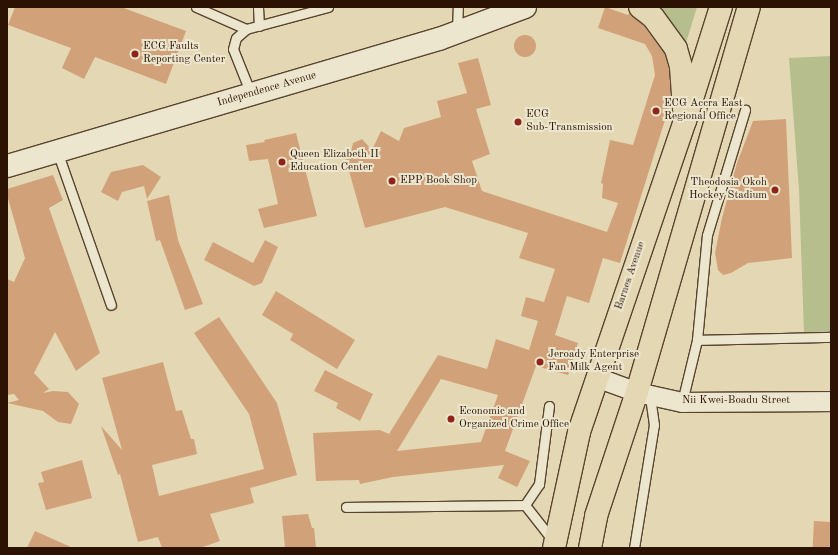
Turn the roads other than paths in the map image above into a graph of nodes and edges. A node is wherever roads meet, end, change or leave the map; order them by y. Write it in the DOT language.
graph roads {
  1 [pos="196,7"];
  2 [pos="258,7"];
  3 [pos="328,7"];
  4 [pos="458,7"];
  5 [pos="525,7"];
  6 [pos="640,7"];
  7 [pos="721,7"];
  8 [pos="749,7"];
  9 [pos="258,26"];
  10 [pos="246,29"];
  11 [pos="457,32"];
  12 [pos="251,94"];
  13 [pos="745,110"];
  14 [pos="685,121"];
  15 [pos="57,151"];
  16 [pos="7,166"];
  17 [pos="111,306"];
  18 [pos="831,337"];
  19 [pos="697,340"];
  20 [pos="596,377"];
  21 [pos="644,393"];
  22 [pos="831,401"];
  23 [pos="682,402"];
  24 [pos="549,406"];
  25 [pos="525,505"];
  26 [pos="346,507"];
  27 [pos="554,545"];
  28 [pos="590,548"];
  29 [pos="634,548"];
  1 -- 10 [label="lane"];
  2 -- 9 [label="lane"];
  3 -- 9 [label="lane"];
  4 -- 11 [label="lane"];
  5 -- 11 [label="main road, Independence Avenue"];
  6 -- 14 [label="main road"];
  7 -- 14 [label="main road, Barnes Avenue"];
  8 -- 21 [label="main road"];
  9 -- 10 [label="lane"];
  10 -- 12 [label="lane"];
  11 -- 12 [label="main road, Independence Avenue"];
  12 -- 15 [label="main road, Independence Avenue"];
  13 -- 19 [label="lane"];
  14 -- 20 [label="main road, Barnes Avenue"];
  15 -- 16 [label="main road, Independence Avenue"];
  15 -- 17 [label="lane"];
  18 -- 19 [label="lane"];
  19 -- 23 [label="lane"];
  20 -- 21 [label="street, Nii Kwei-Boadu Street"];
  20 -- 27 [label="main road, Barnes Avenue"];
  21 -- 23 [label="street, Nii Kwei-Boadu Street"];
  21 -- 28 [label="main road"];
  21 -- 29 [label="lane"];
  22 -- 23 [label="street, Nii Kwei-Boadu Street"];
  24 -- 25 [label="lane"];
  25 -- 26 [label="lane"];
  25 -- 27 [label="lane"];
}
